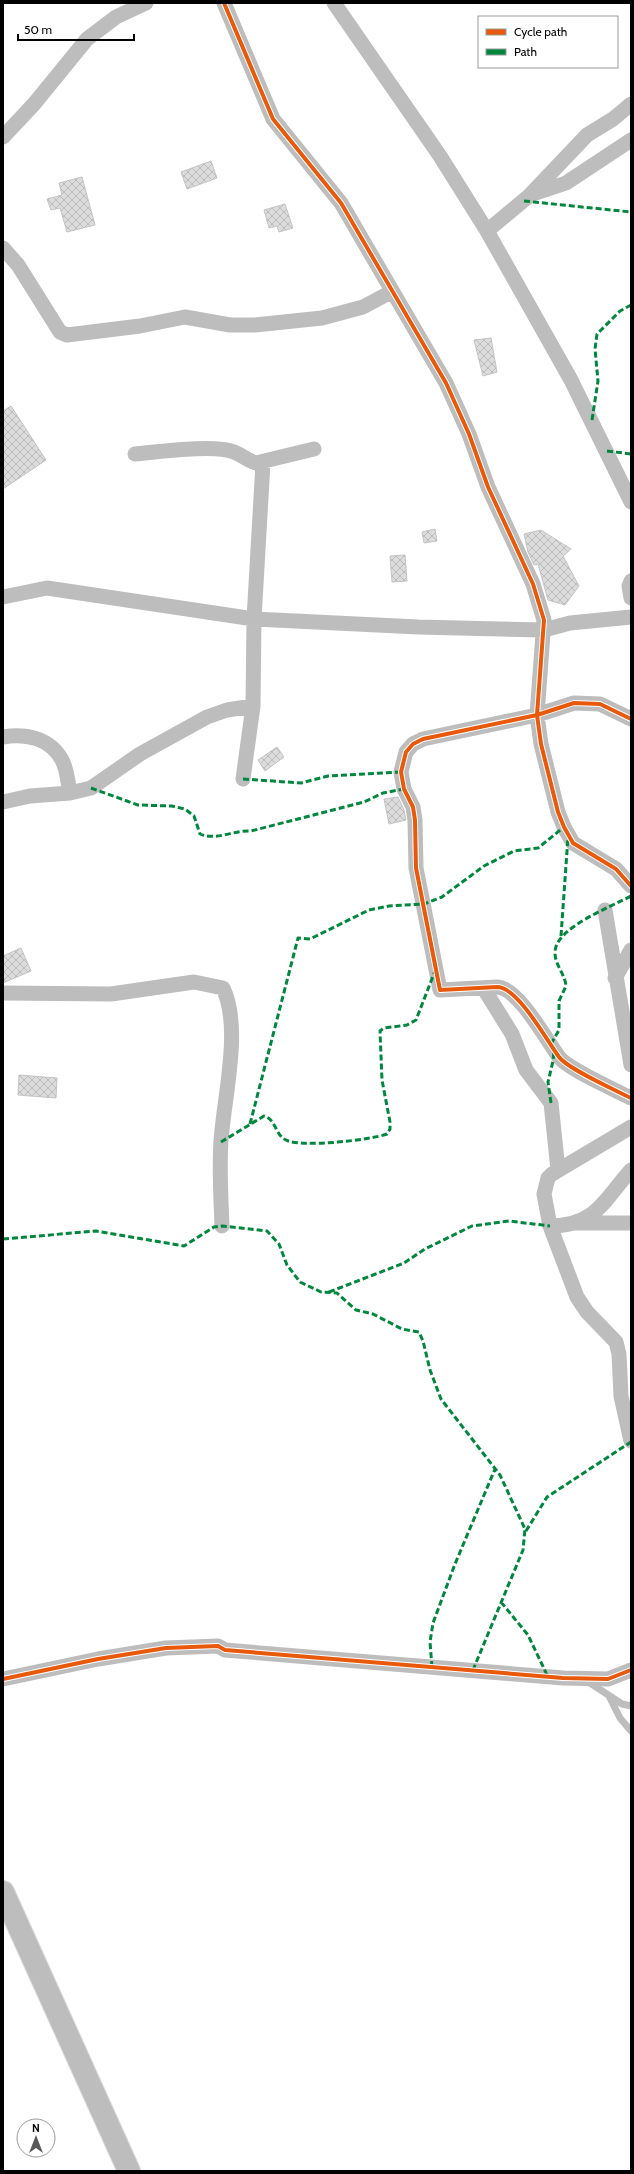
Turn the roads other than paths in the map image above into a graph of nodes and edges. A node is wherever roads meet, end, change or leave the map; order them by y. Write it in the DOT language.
graph roads {
  1 [pos="146,3"];
  2 [pos="224,3"];
  3 [pos="334,3"];
  4 [pos="631,104"];
  5 [pos="3,137"];
  6 [pos="631,140"];
  7 [pos="529,196"];
  8 [pos="487,231"];
  9 [pos="3,248"];
  10 [pos="391,292"];
  11 [pos="314,449"];
  12 [pos="135,454"];
  13 [pos="263,463"];
  14 [pos="631,502"];
  15 [pos="631,581"];
  16 [pos="3,597"];
  17 [pos="631,598"];
  18 [pos="631,617"];
  19 [pos="254,619"];
  20 [pos="544,630"];
  21 [pos="253,706"];
  22 [pos="537,715"];
  23 [pos="631,719"];
  24 [pos="3,737"];
  25 [pos="243,779"];
  26 [pos="70,793"];
  27 [pos="3,802"];
  28 [pos="631,886"];
  29 [pos="604,910"];
  30 [pos="631,950"];
  31 [pos="615,978"];
  32 [pos="484,989"];
  33 [pos="3,993"];
  34 [pos="631,1065"];
  35 [pos="631,1098"];
  36 [pos="631,1127"];
  37 [pos="558,1170"];
  38 [pos="631,1170"];
  39 [pos="578,1223"];
  40 [pos="631,1223"];
  41 [pos="222,1226"];
  42 [pos="550,1226"];
  43 [pos="625,1354"];
  44 [pos="631,1441"];
  45 [pos="631,1670"];
  46 [pos="583,1679"];
  47 [pos="3,1680"];
  48 [pos="609,1695"];
  49 [pos="631,1706"];
  50 [pos="631,1731"];
  51 [pos="3,1892"];
  52 [pos="129,2171"];
  1 -- 5 [label="street"];
  2 -- 10 [label="street"];
  3 -- 8 [label="street"];
  4 -- 7 [label="street"];
  6 -- 7 [label="street"];
  7 -- 8 [label="street"];
  8 -- 14 [label="street"];
  9 -- 10 [label="street"];
  10 -- 20 [label="street"];
  11 -- 13 [label="street"];
  12 -- 13 [label="street"];
  13 -- 19 [label="street"];
  15 -- 17 [label="street"];
  16 -- 19 [label="street"];
  18 -- 20 [label="street"];
  19 -- 20 [label="street"];
  19 -- 21 [label="street"];
  20 -- 22 [label="street"];
  21 -- 25 [label="street"];
  21 -- 26 [label="street"];
  22 -- 23 [label="street"];
  22 -- 28 [label="street"];
  22 -- 32 [label="street"];
  24 -- 26 [label="street"];
  26 -- 27 [label="street"];
  29 -- 31 [label="street"];
  30 -- 31 [label="street"];
  31 -- 34 [label="street"];
  32 -- 35 [label="street"];
  32 -- 37 [label="street"];
  33 -- 41 [label="street"];
  36 -- 37 [label="street"];
  37 -- 42 [label="street"];
  38 -- 39 [label="street"];
  39 -- 40 [label="street"];
  39 -- 42 [label="street"];
  42 -- 43 [label="street"];
  43 -- 44 [label="street"];
  45 -- 46 [label="street"];
  46 -- 47 [label="street"];
  46 -- 48 [label="lane"];
  48 -- 49 [label="lane"];
  48 -- 50 [label="lane"];
  51 -- 52 [label="highway"];
}
